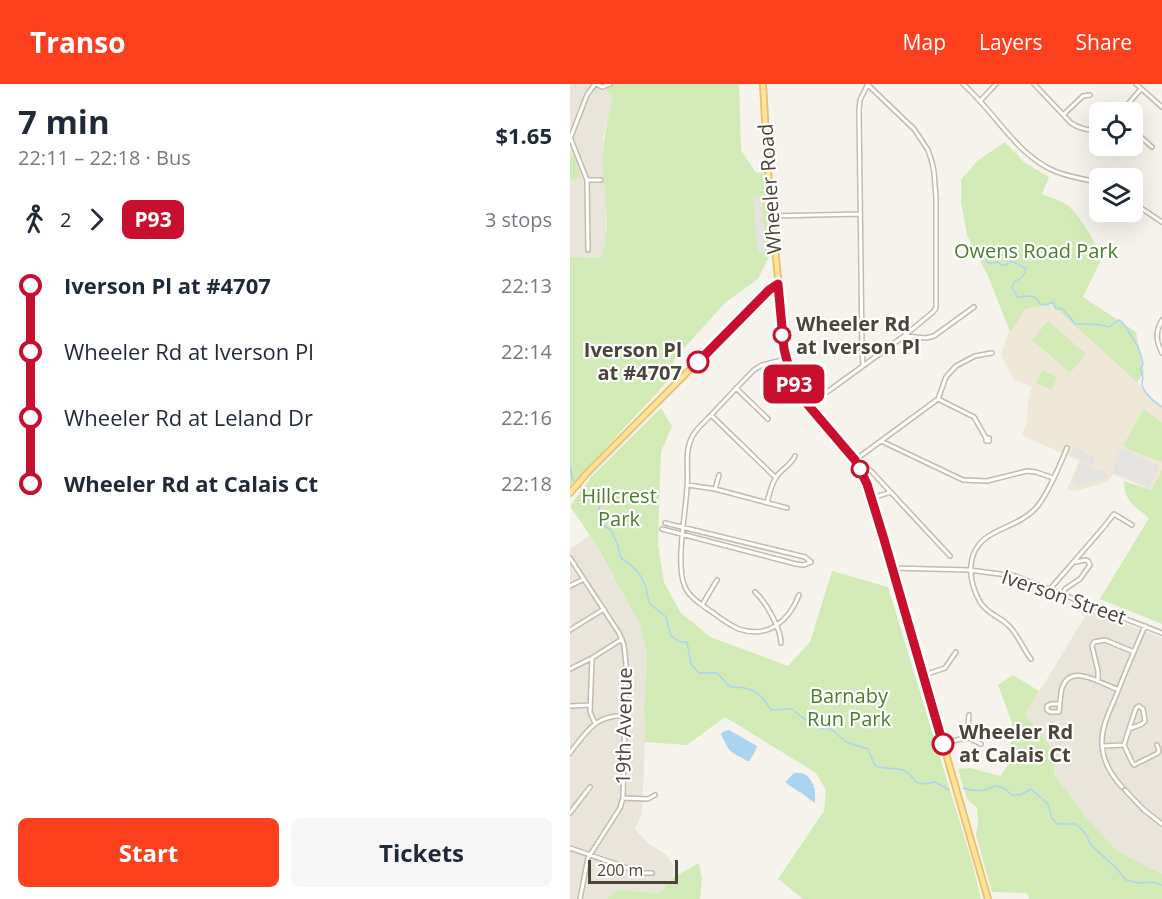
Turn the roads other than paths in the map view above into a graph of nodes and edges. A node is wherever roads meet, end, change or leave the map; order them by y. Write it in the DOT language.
graph roads {
  1 [pos="596,84"];
  2 [pos="610,84"];
  3 [pos="763,84"];
  4 [pos="963,84"];
  5 [pos="996,84"];
  6 [pos="1034,84"];
  7 [pos="1136,84"];
  8 [pos="868,85"];
  9 [pos="1141,89"];
  10 [pos="1090,94"];
  11 [pos="981,100"];
  12 [pos="1130,102"];
  13 [pos="1162,107"];
  14 [pos="1063,115"];
  15 [pos="1089,130"];
  16 [pos="570,139"];
  17 [pos="1143,139"];
  18 [pos="1152,147"];
  19 [pos="587,180"];
  20 [pos="601,180"];
  21 [pos="1089,180"];
  22 [pos="1143,209"];
  23 [pos="861,214"];
  24 [pos="772,216"];
  25 [pos="1162,222"];
  26 [pos="588,250"];
  27 [pos="778,284"];
  28 [pos="974,307"];
  29 [pos="1162,320"];
  30 [pos="904,336"];
  31 [pos="992,353"];
  32 [pos="1162,353"];
  33 [pos="786,359"];
  34 [pos="863,365"];
  35 [pos="736,388"];
  36 [pos="938,399"];
  37 [pos="808,406"];
  38 [pos="711,415"];
  39 [pos="768,419"];
  40 [pos="986,438"];
  41 [pos="881,441"];
  42 [pos="1067,448"];
  43 [pos="795,456"];
  44 [pos="855,460"];
  45 [pos="864,465"];
  46 [pos="719,475"];
  47 [pos="776,477"];
  48 [pos="1053,478"];
  49 [pos="688,485"];
  50 [pos="715,489"];
  51 [pos="891,492"];
  52 [pos="570,493"];
  53 [pos="872,498"];
  54 [pos="767,503"];
  55 [pos="787,508"];
  56 [pos="665,523"];
  57 [pos="1132,525"];
  58 [pos="683,527"];
  59 [pos="662,529"];
  60 [pos="682,534"];
  61 [pos="950,556"];
  62 [pos="570,558"];
  63 [pos="1073,562"];
  64 [pos="893,568"];
  65 [pos="969,570"];
  66 [pos="584,579"];
  67 [pos="717,580"];
  68 [pos="570,586"];
  69 [pos="1050,589"];
  70 [pos="755,592"];
  71 [pos="1064,594"];
  72 [pos="799,595"];
  73 [pos="702,605"];
  74 [pos="604,609"];
  75 [pos="776,626"];
  76 [pos="1144,626"];
  77 [pos="570,630"];
  78 [pos="1162,633"];
  79 [pos="622,639"];
  80 [pos="781,643"];
  81 [pos="956,652"];
  82 [pos="1134,652"];
  83 [pos="592,658"];
  84 [pos="1031,659"];
  85 [pos="570,669"];
  86 [pos="924,675"];
  87 [pos="1098,682"];
  88 [pos="1118,690"];
  89 [pos="1060,704"];
  90 [pos="590,705"];
  91 [pos="570,706"];
  92 [pos="969,715"];
  93 [pos="626,716"];
  94 [pos="595,723"];
  95 [pos="1129,729"];
  96 [pos="967,737"];
  97 [pos="943,744"];
  98 [pos="981,744"];
  99 [pos="1124,745"];
  100 [pos="1157,745"];
  101 [pos="1102,746"];
  102 [pos="570,753"];
  103 [pos="590,787"];
  104 [pos="655,795"];
  105 [pos="623,798"];
  106 [pos="570,813"];
  107 [pos="1162,824"];
  108 [pos="570,848"];
  109 [pos="590,855"];
  110 [pos="652,873"];
  111 [pos="580,899"];
  112 [pos="988,899"];
  1 -- 2 [label="street"];
  1 -- 16 [label="street"];
  3 -- 24 [label="main road, Wheeler Road"];
  4 -- 11 [label="street"];
  5 -- 11 [label="street"];
  6 -- 14 [label="street"];
  7 -- 9 [label="street"];
  8 -- 23 [label="street"];
  8 -- 30 [label="street"];
  9 -- 12 [label="street"];
  9 -- 13 [label="street"];
  10 -- 14 [label="street"];
  11 -- 21 [label="street"];
  14 -- 15 [label="street"];
  16 -- 19 [label="street"];
  17 -- 18 [label="street"];
  19 -- 20 [label="street"];
  19 -- 26 [label="street"];
  22 -- 25 [label="street"];
  23 -- 24 [label="street"];
  23 -- 34 [label="street"];
  24 -- 27 [label="main road, Wheeler Road"];
  27 -- 33 [label="main road, Wheeler Road"];
  27 -- 52 [label="main road"];
  28 -- 30 [label="street"];
  29 -- 32 [label="street"];
  30 -- 34 [label="street"];
  31 -- 36 [label="street"];
  33 -- 35 [label="street"];
  33 -- 37 [label="main road, Wheeler Road"];
  34 -- 37 [label="street"];
  35 -- 38 [label="street"];
  35 -- 39 [label="street"];
  36 -- 40 [label="street"];
  36 -- 41 [label="street"];
  37 -- 44 [label="main road, Wheeler Road"];
  38 -- 47 [label="street"];
  38 -- 49 [label="street"];
  41 -- 44 [label="street"];
  41 -- 48 [label="street"];
  42 -- 48 [label="street"];
  43 -- 47 [label="street"];
  44 -- 53 [label="main road, Wheeler Road"];
  45 -- 51 [label="street"];
  46 -- 50 [label="street"];
  47 -- 54 [label="street"];
  48 -- 65 [label="street"];
  49 -- 50 [label="street"];
  49 -- 58 [label="street"];
  50 -- 54 [label="street"];
  51 -- 53 [label="street"];
  51 -- 61 [label="street"];
  53 -- 64 [label="main road, Wheeler Road"];
  54 -- 55 [label="street"];
  56 -- 58 [label="street"];
  57 -- 63 [label="street"];
  58 -- 60 [label="street"];
  58 -- 60 [label="street"];
  59 -- 60 [label="street"];
  60 -- 73 [label="street"];
  62 -- 66 [label="street, 19th Avenue"];
  63 -- 69 [label="street"];
  63 -- 71 [label="street"];
  64 -- 65 [label="street, Iverson Street"];
  64 -- 86 [label="main road, Wheeler Road"];
  65 -- 69 [label="street, Iverson Street"];
  65 -- 84 [label="street"];
  66 -- 68 [label="street"];
  66 -- 74 [label="street, 19th Avenue"];
  67 -- 73 [label="street"];
  69 -- 71 [label="street, Iverson Street"];
  70 -- 75 [label="street"];
  71 -- 76 [label="street, Iverson Street"];
  72 -- 75 [label="street"];
  73 -- 75 [label="street"];
  74 -- 77 [label="street"];
  74 -- 79 [label="street, 19th Avenue"];
  75 -- 80 [label="street"];
  76 -- 78 [label="street, Iverson Street"];
  76 -- 82 [label="street"];
  79 -- 83 [label="street"];
  79 -- 93 [label="street, 19th Avenue"];
  81 -- 86 [label="street"];
  82 -- 87 [label="street"];
  82 -- 88 [label="street"];
  83 -- 85 [label="street"];
  83 -- 90 [label="street"];
  86 -- 97 [label="main road, Wheeler Road"];
  87 -- 88 [label="street"];
  87 -- 89 [label="street"];
  88 -- 101 [label="street"];
  89 -- 89 [label="street"];
  90 -- 91 [label="street"];
  90 -- 94 [label="street"];
  92 -- 96 [label="street"];
  93 -- 94 [label="street"];
  93 -- 105 [label="street, 19th Avenue"];
  94 -- 102 [label="street"];
  95 -- 95 [label="street"];
  95 -- 99 [label="street"];
  96 -- 97 [label="street"];
  96 -- 98 [label="street"];
  97 -- 112 [label="main road, Wheeler Road"];
  99 -- 100 [label="street"];
  99 -- 101 [label="street"];
  101 -- 107 [label="street"];
  103 -- 106 [label="street"];
  104 -- 105 [label="street"];
  105 -- 109 [label="street, 19th Avenue"];
  108 -- 109 [label="street"];
  109 -- 110 [label="street"];
  109 -- 111 [label="street, 19th Avenue"];
}
